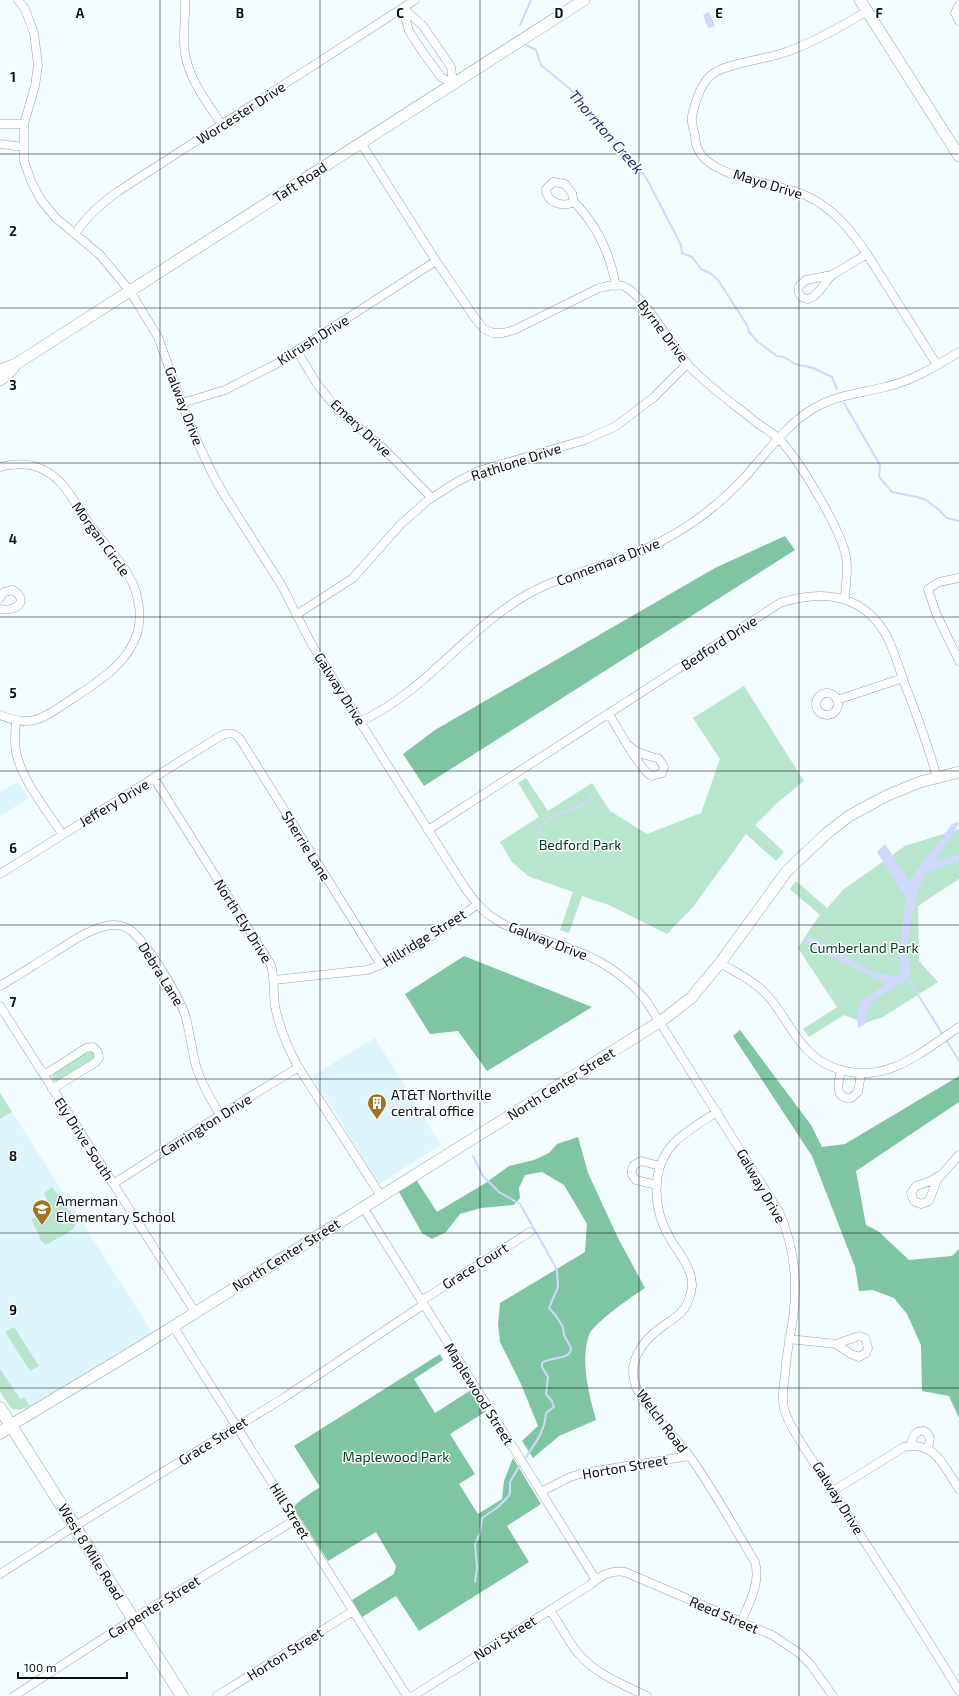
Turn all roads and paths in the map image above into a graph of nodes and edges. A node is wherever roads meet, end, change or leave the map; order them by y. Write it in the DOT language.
graph roads {
  1 [pos="18,0"];
  2 [pos="185,0"];
  3 [pos="414,0"];
  4 [pos="584,0"];
  5 [pos="860,0"];
  6 [pos="959,5"];
  7 [pos="403,8"];
  8 [pos="867,11"];
  9 [pos="959,21"];
  10 [pos="453,84"];
  11 [pos="0,124"];
  12 [pos="24,124"];
  13 [pos="222,125"];
  14 [pos="361,143"];
  15 [pos="0,144"];
  16 [pos="24,147"];
  17 [pos="959,156"];
  18 [pos="574,202"];
  19 [pos="75,234"];
  20 [pos="867,254"];
  21 [pos="436,261"];
  22 [pos="832,275"];
  23 [pos="616,286"];
  24 [pos="130,291"];
  25 [pos="297,351"];
  26 [pos="959,352"];
  27 [pos="16,364"];
  28 [pos="688,364"];
  29 [pos="937,366"];
  30 [pos="0,370"];
  31 [pos="0,380"];
  32 [pos="182,403"];
  33 [pos="779,439"];
  34 [pos="0,467"];
  35 [pos="432,498"];
  36 [pos="959,578"];
  37 [pos="0,598"];
  38 [pos="845,599"];
  39 [pos="0,609"];
  40 [pos="296,615"];
  41 [pos="959,661"];
  42 [pos="903,678"];
  43 [pos="837,700"];
  44 [pos="609,714"];
  45 [pos="0,715"];
  46 [pos="16,721"];
  47 [pos="360,722"];
  48 [pos="228,733"];
  49 [pos="627,744"];
  50 [pos="959,772"];
  51 [pos="937,777"];
  52 [pos="154,778"];
  53 [pos="428,830"];
  54 [pos="62,834"];
  55 [pos="0,874"];
  56 [pos="478,904"];
  57 [pos="720,963"];
  58 [pos="381,965"];
  59 [pos="274,980"];
  60 [pos="0,986"];
  61 [pos="0,1006"];
  62 [pos="660,1022"];
  63 [pos="959,1027"];
  64 [pos="299,1068"];
  65 [pos="841,1071"];
  66 [pos="862,1074"];
  67 [pos="44,1075"];
  68 [pos="52,1089"];
  69 [pos="717,1112"];
  70 [pos="220,1115"];
  71 [pos="959,1155"];
  72 [pos="660,1166"];
  73 [pos="940,1175"];
  74 [pos="113,1184"];
  75 [pos="657,1185"];
  76 [pos="381,1196"];
  77 [pos="363,1207"];
  78 [pos="530,1232"];
  79 [pos="422,1303"];
  80 [pos="195,1312"];
  81 [pos="173,1326"];
  82 [pos="789,1338"];
  83 [pos="836,1344"];
  84 [pos="0,1408"];
  85 [pos="11,1426"];
  86 [pos="236,1426"];
  87 [pos="0,1433"];
  88 [pos="911,1446"];
  89 [pos="928,1448"];
  90 [pos="689,1456"];
  91 [pos="959,1489"];
  92 [pos="833,1491"];
  93 [pos="541,1492"];
  94 [pos="295,1520"];
  95 [pos="75,1526"];
  96 [pos="0,1574"];
  97 [pos="596,1580"];
  98 [pos="550,1610"];
  99 [pos="353,1612"];
  100 [pos="133,1619"];
  101 [pos="741,1622"];
  102 [pos="959,1691"];
  103 [pos="14,1696"];
  104 [pos="182,1696"];
  105 [pos="217,1696"];
  106 [pos="407,1696"];
  107 [pos="413,1696"];
  108 [pos="647,1696"];
  109 [pos="833,1696"];
  1 -- 12 [label="street, Galway Drive"];
  2 -- 13 [label="street"];
  3 -- 7 [label="street, Worcester Drive"];
  4 -- 10 [label="street, Taft Road"];
  5 -- 8 [label="street"];
  6 -- 9 [label="street"];
  7 -- 10 [label="street"];
  7 -- 10 [label="street"];
  7 -- 13 [label="street, Worcester Drive"];
  8 -- 17 [label="street"];
  8 -- 20 [label="street, Mayo Drive"];
  10 -- 14 [label="street, Taft Road"];
  11 -- 12 [label="street"];
  12 -- 16 [label="street, Galway Drive"];
  13 -- 19 [label="street, Worcester Drive"];
  14 -- 21 [label="street"];
  14 -- 24 [label="street, Taft Road"];
  15 -- 16 [label="street"];
  16 -- 19 [label="street, Galway Drive"];
  18 -- 23 [label="street"];
  19 -- 24 [label="street, Galway Drive"];
  20 -- 22 [label="street"];
  20 -- 29 [label="street, Mayo Drive"];
  21 -- 23 [label="street"];
  21 -- 25 [label="street, Kilrush Drive"];
  23 -- 28 [label="street, Byrne Drive"];
  24 -- 27 [label="street, Taft Road"];
  24 -- 32 [label="street, Galway Drive"];
  25 -- 32 [label="street, Kilrush Drive"];
  25 -- 35 [label="street, Emery Drive"];
  26 -- 29 [label="street, Connemara Drive"];
  27 -- 30 [label="street, Taft Road"];
  27 -- 31 [label="street, Taft Road"];
  28 -- 33 [label="street, Byrne Drive"];
  28 -- 35 [label="street, Rathlone Drive"];
  29 -- 33 [label="street, Connemara Drive"];
  32 -- 40 [label="street, Galway Drive"];
  33 -- 38 [label="street, Byrne Drive"];
  33 -- 47 [label="street, Connemara Drive"];
  34 -- 46 [label="street, Morgan Circle"];
  35 -- 40 [label="street, Rathlone Drive"];
  36 -- 41 [label="street"];
  37 -- 39 [label="street"];
  38 -- 42 [label="street, Bedford Drive"];
  38 -- 44 [label="street, Bedford Drive"];
  40 -- 47 [label="street, Galway Drive"];
  42 -- 43 [label="street"];
  42 -- 51 [label="street, Bedford Drive"];
  44 -- 49 [label="street"];
  44 -- 53 [label="street, Bedford Drive"];
  45 -- 46 [label="street, Morgan Circle"];
  46 -- 54 [label="street"];
  47 -- 53 [label="street, Galway Drive"];
  48 -- 52 [label="street, Jeffery Drive"];
  48 -- 58 [label="street, Sherrie Lane"];
  49 -- 49 [label="street"];
  50 -- 51 [label="street, North Center Street"];
  51 -- 57 [label="street, North Center Street"];
  52 -- 54 [label="street, Jeffery Drive"];
  52 -- 59 [label="street, North Ely Drive"];
  53 -- 56 [label="street, Galway Drive"];
  54 -- 55 [label="street, Jeffery Drive"];
  56 -- 58 [label="street, Hillridge Street"];
  56 -- 62 [label="street, Galway Drive"];
  57 -- 62 [label="street, North Center Street"];
  57 -- 65 [label="street"];
  58 -- 59 [label="street, Hillridge Street"];
  59 -- 64 [label="street, North Ely Drive"];
  60 -- 70 [label="street, Debra Lane"];
  61 -- 67 [label="street, Ely Drive South"];
  62 -- 69 [label="street, Galway Drive"];
  62 -- 76 [label="street, North Center Street"];
  63 -- 66 [label="street"];
  64 -- 70 [label="street, Carrington Drive"];
  64 -- 76 [label="street, North Ely Drive"];
  65 -- 66 [label="street"];
  65 -- 66 [label="street"];
  67 -- 68 [label="street, Ely Drive South"];
  67 -- 68 [label="street"];
  68 -- 74 [label="street, Ely Drive South"];
  69 -- 72 [label="street, Welch Road"];
  69 -- 82 [label="street, Galway Drive"];
  70 -- 74 [label="street, Carrington Drive"];
  71 -- 73 [label="street"];
  72 -- 75 [label="street, Welch Road"];
  72 -- 75 [label="street"];
  74 -- 80 [label="street, Ely Drive South"];
  75 -- 90 [label="street, Welch Road"];
  76 -- 77 [label="street, North Center Street"];
  77 -- 79 [label="street, Maplewood Street"];
  77 -- 80 [label="street, North Center Street"];
  78 -- 79 [label="street, Grace Court"];
  79 -- 86 [label="street, Grace Street"];
  79 -- 93 [label="street, Maplewood Street"];
  80 -- 81 [label="street, North Center Street"];
  81 -- 85 [label="street, North Center Street"];
  81 -- 86 [label="street, Hill Street"];
  82 -- 83 [label="street"];
  82 -- 92 [label="street, Galway Drive"];
  84 -- 85 [label="main road, West 8 Mile Road"];
  85 -- 87 [label="main road, North Center Street"];
  85 -- 95 [label="main road, West 8 Mile Road"];
  86 -- 94 [label="street, Hill Street"];
  86 -- 95 [label="street, Grace Street"];
  88 -- 89 [label="street"];
  88 -- 89 [label="street"];
  88 -- 92 [label="street"];
  89 -- 91 [label="street"];
  90 -- 93 [label="street, Horton Street"];
  90 -- 101 [label="street, Welch Road"];
  92 -- 102 [label="street, Galway Drive"];
  93 -- 97 [label="street, Maplewood Street"];
  94 -- 99 [label="street, Hill Street"];
  94 -- 100 [label="street, Carpenter Street"];
  95 -- 96 [label="street, Grace Street"];
  95 -- 100 [label="main road, West 8 Mile Road"];
  97 -- 98 [label="street, Novi Street"];
  97 -- 101 [label="street, Reed Street"];
  98 -- 107 [label="street, Novi Street"];
  98 -- 108 [label="street"];
  99 -- 105 [label="street, Horton Street"];
  99 -- 106 [label="street, Hill Street"];
  100 -- 103 [label="street, Carpenter Street"];
  100 -- 104 [label="main road, West 8 Mile Road"];
  101 -- 109 [label="street, Reed Street"];
}
